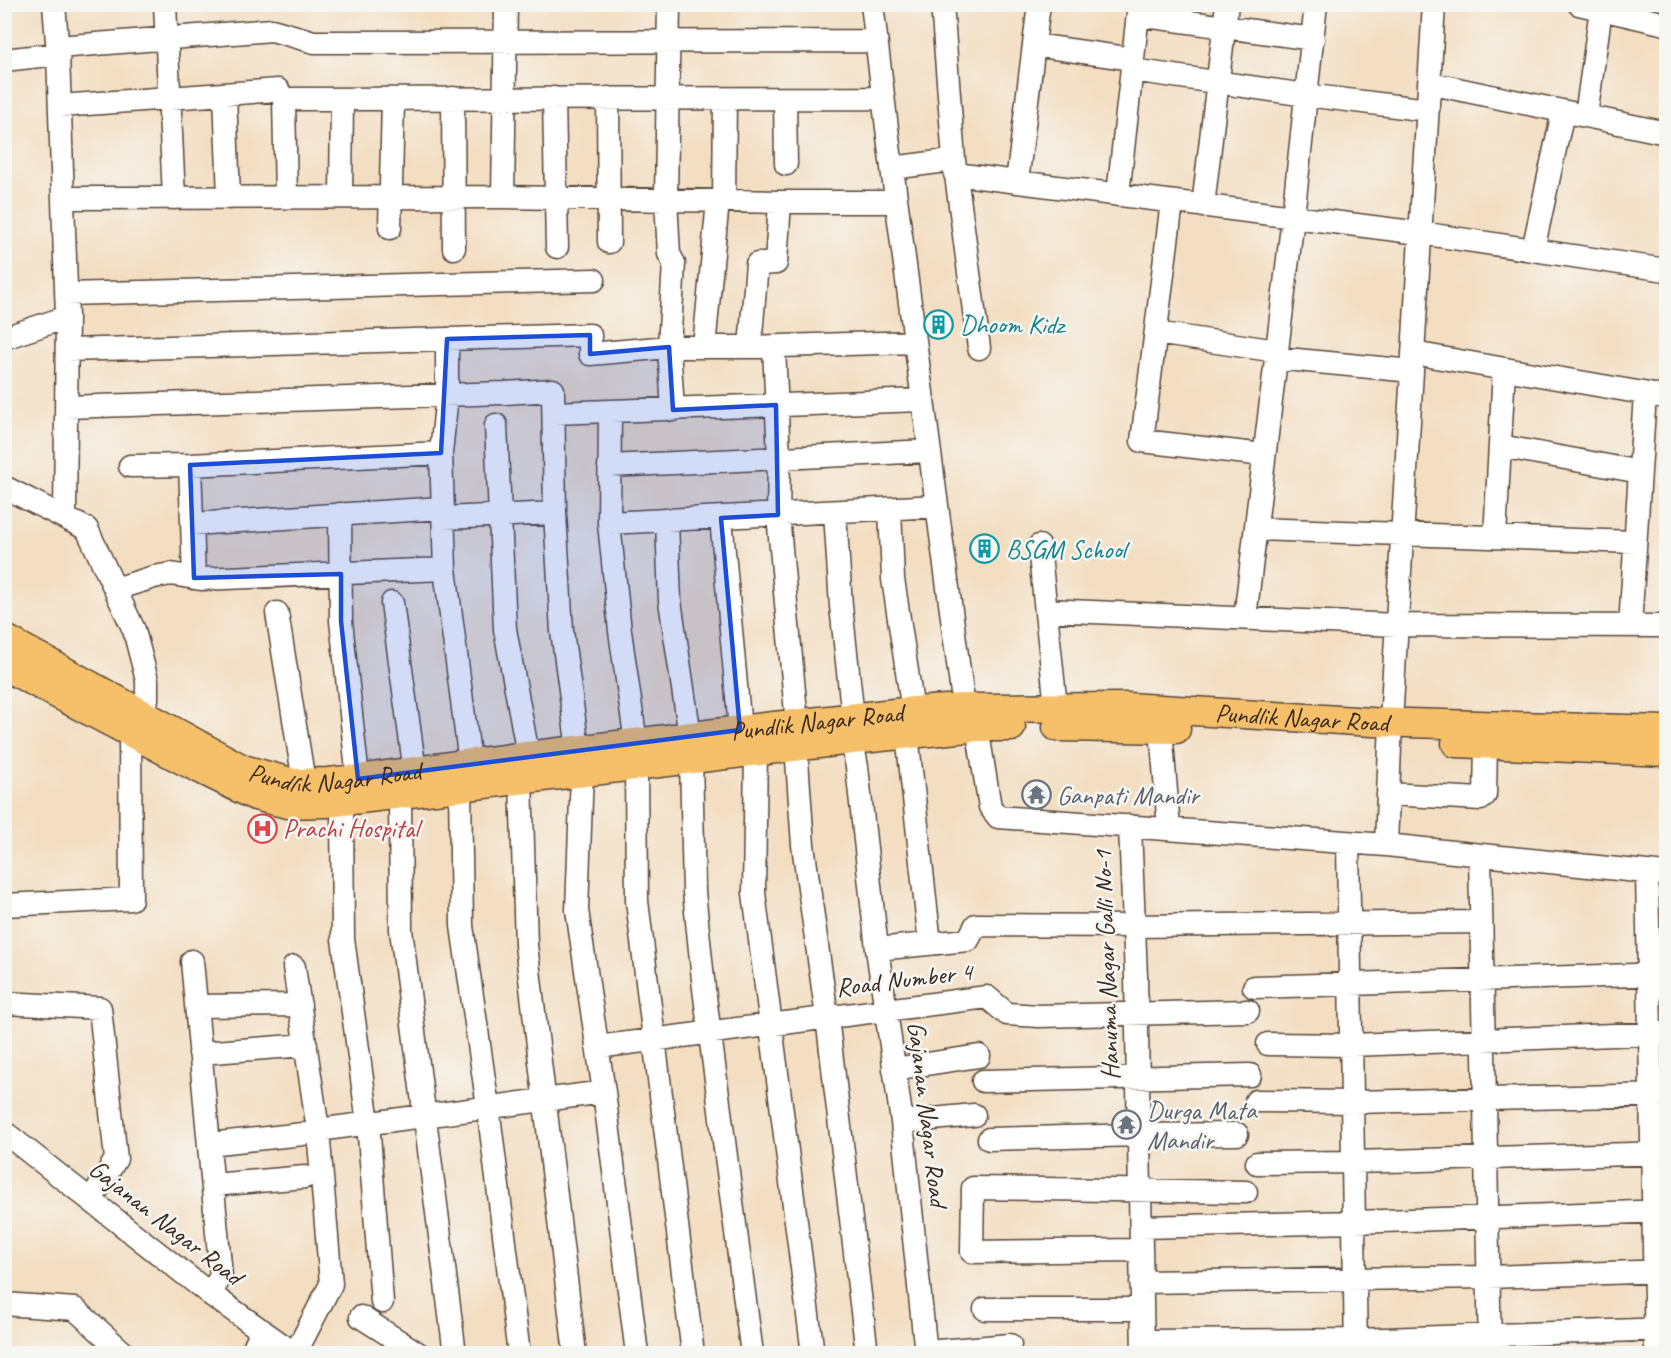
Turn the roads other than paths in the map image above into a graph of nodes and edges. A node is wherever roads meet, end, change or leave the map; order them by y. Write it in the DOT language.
graph roads {
  1 [pos="54,4"];
  2 [pos="165,4"];
  3 [pos="506,4"];
  4 [pos="669,4"];
  5 [pos="872,4"];
  6 [pos="942,4"];
  7 [pos="1039,4"];
  8 [pos="1316,4"];
  9 [pos="1434,4"];
  10 [pos="1590,7"];
  11 [pos="1138,10"];
  12 [pos="1226,15"];
  13 [pos="1666,24"];
  14 [pos="166,38"];
  15 [pos="1312,39"];
  16 [pos="505,41"];
  17 [pos="669,41"];
  18 [pos="876,41"];
  19 [pos="1034,45"];
  20 [pos="58,50"];
  21 [pos="4,60"];
  22 [pos="1133,64"];
  23 [pos="1218,83"];
  24 [pos="1429,83"];
  25 [pos="225,94"];
  26 [pos="1306,95"];
  27 [pos="169,98"];
  28 [pos="453,98"];
  29 [pos="505,98"];
  30 [pos="554,98"];
  31 [pos="608,98"];
  32 [pos="667,98"];
  33 [pos="883,98"];
  34 [pos="284,99"];
  35 [pos="342,99"];
  36 [pos="393,99"];
  37 [pos="725,99"];
  38 [pos="785,99"];
  39 [pos="60,106"];
  40 [pos="1428,110"];
  41 [pos="1563,111"];
  42 [pos="1586,116"];
  43 [pos="1666,133"];
  44 [pos="786,164"];
  45 [pos="954,167"];
  46 [pos="892,168"];
  47 [pos="1017,182"];
  48 [pos="1118,195"];
  49 [pos="286,197"];
  50 [pos="341,197"];
  51 [pos="391,197"];
  52 [pos="454,197"];
  53 [pos="503,197"];
  54 [pos="63,198"];
  55 [pos="174,198"];
  56 [pos="229,198"];
  57 [pos="556,198"];
  58 [pos="609,199"];
  59 [pos="666,200"];
  60 [pos="721,201"];
  61 [pos="780,202"];
  62 [pos="896,202"];
  63 [pos="1172,202"];
  64 [pos="1203,206"];
  65 [pos="1293,217"];
  66 [pos="390,228"];
  67 [pos="1420,233"];
  68 [pos="609,242"];
  69 [pos="557,247"];
  70 [pos="454,248"];
  71 [pos="1533,250"];
  72 [pos="1666,270"];
  73 [pos="594,280"];
  74 [pos="66,294"];
  75 [pos="67,317"];
  76 [pos="1156,333"];
  77 [pos="4,338"];
  78 [pos="447,339"];
  79 [pos="915,342"];
  80 [pos="774,347"];
  81 [pos="669,348"];
  82 [pos="704,348"];
  83 [pos="750,348"];
  84 [pos="979,348"];
  85 [pos="66,350"];
  86 [pos="1276,354"];
  87 [pos="1413,362"];
  88 [pos="1503,369"];
  89 [pos="447,395"];
  90 [pos="1656,396"];
  91 [pos="922,400"];
  92 [pos="776,405"];
  93 [pos="66,407"];
  94 [pos="673,410"];
  95 [pos="610,411"];
  96 [pos="554,413"];
  97 [pos="496,425"];
  98 [pos="1500,446"];
  99 [pos="929,451"];
  100 [pos="441,453"];
  101 [pos="1264,455"];
  102 [pos="779,458"];
  103 [pos="190,465"];
  104 [pos="130,466"];
  105 [pos="609,466"];
  106 [pos="1640,472"];
  107 [pos="4,487"];
  108 [pos="938,506"];
  109 [pos="890,510"];
  110 [pos="836,512"];
  111 [pos="442,513"];
  112 [pos="555,513"];
  113 [pos="340,514"];
  114 [pos="778,515"];
  115 [pos="501,516"];
  116 [pos="65,517"];
  117 [pos="721,518"];
  118 [pos="667,521"];
  119 [pos="609,523"];
  120 [pos="192,524"];
  121 [pos="1256,529"];
  122 [pos="1402,534"];
  123 [pos="1495,537"];
  124 [pos="1635,542"];
  125 [pos="1039,546"];
  126 [pos="445,569"];
  127 [pos="341,574"];
  128 [pos="194,578"];
  129 [pos="115,589"];
  130 [pos="392,603"];
  131 [pos="1046,610"];
  132 [pos="277,613"];
  133 [pos="1245,618"];
  134 [pos="1397,625"];
  135 [pos="1630,626"];
  136 [pos="1666,626"];
  137 [pos="9,659"];
  138 [pos="1056,707"];
  139 [pos="970,718"];
  140 [pos="910,722"];
  141 [pos="137,723"];
  142 [pos="1161,728"];
  143 [pos="853,729"];
  144 [pos="1666,730"];
  145 [pos="1391,731"];
  146 [pos="796,735"];
  147 [pos="748,741"];
  148 [pos="1486,745"];
  149 [pos="691,748"];
  150 [pos="1666,752"];
  151 [pos="636,754"];
  152 [pos="580,761"];
  153 [pos="527,771"];
  154 [pos="465,775"];
  155 [pos="304,782"];
  156 [pos="408,783"];
  157 [pos="350,790"];
  158 [pos="1388,794"];
  159 [pos="1130,826"];
  160 [pos="1169,829"];
  161 [pos="1348,843"];
  162 [pos="1386,845"];
  163 [pos="1480,855"];
  164 [pos="1657,873"];
  165 [pos="4,905"];
  166 [pos="1481,922"];
  167 [pos="1349,924"];
  168 [pos="1135,926"];
  169 [pos="930,944"];
  170 [pos="878,949"];
  171 [pos="192,961"];
  172 [pos="294,967"];
  173 [pos="1658,974"];
  174 [pos="1483,980"];
  175 [pos="1351,984"];
  176 [pos="1254,987"];
  177 [pos="4,1003"];
  178 [pos="300,1005"];
  179 [pos="196,1006"];
  180 [pos="886,1010"];
  181 [pos="1248,1011"];
  182 [pos="1137,1013"];
  183 [pos="827,1017"];
  184 [pos="771,1024"];
  185 [pos="710,1032"];
  186 [pos="1658,1033"];
  187 [pos="653,1040"];
  188 [pos="1484,1040"];
  189 [pos="1268,1044"];
  190 [pos="306,1045"];
  191 [pos="1352,1045"];
  192 [pos="597,1047"];
  193 [pos="200,1053"];
  194 [pos="979,1056"];
  195 [pos="894,1069"];
  196 [pos="1251,1075"];
  197 [pos="1138,1077"];
  198 [pos="983,1081"];
  199 [pos="604,1092"];
  200 [pos="1659,1095"];
  201 [pos="1485,1098"];
  202 [pos="544,1100"];
  203 [pos="1256,1101"];
  204 [pos="1353,1102"];
  205 [pos="488,1107"];
  206 [pos="974,1115"];
  207 [pos="424,1116"];
  208 [pos="902,1122"];
  209 [pos="368,1123"];
  210 [pos="4,1132"];
  211 [pos="310,1132"];
  212 [pos="1237,1134"];
  213 [pos="1139,1135"];
  214 [pos="989,1139"];
  215 [pos="209,1144"];
  216 [pos="1659,1153"];
  217 [pos="1486,1158"];
  218 [pos="1354,1162"];
  219 [pos="1257,1163"];
  220 [pos="305,1177"];
  221 [pos="213,1185"];
  222 [pos="1140,1190"];
  223 [pos="1246,1192"];
  224 [pos="91,1200"];
  225 [pos="1660,1212"];
  226 [pos="1487,1218"];
  227 [pos="1354,1222"];
  228 [pos="1141,1227"];
  229 [pos="1141,1250"];
  230 [pos="1660,1271"];
  231 [pos="1488,1277"];
  232 [pos="1355,1280"];
  233 [pos="1141,1282"];
  234 [pos="210,1294"];
  235 [pos="382,1302"];
  236 [pos="4,1304"];
  237 [pos="1142,1309"];
  238 [pos="985,1310"];
  239 [pos="1010,1310"];
  240 [pos="361,1317"];
  241 [pos="1661,1329"];
  242 [pos="262,1330"];
  243 [pos="1489,1344"];
  244 [pos="1143,1347"];
  245 [pos="1356,1347"];
  246 [pos="1010,1349"];
  247 [pos="125,1353"];
  248 [pos="251,1353"];
  249 [pos="295,1353"];
  250 [pos="419,1353"];
  251 [pos="455,1353"];
  252 [pos="519,1353"];
  253 [pos="575,1353"];
  254 [pos="637,1353"];
  255 [pos="693,1353"];
  256 [pos="752,1353"];
  257 [pos="813,1353"];
  258 [pos="867,1353"];
  259 [pos="926,1353"];
  260 [pos="1656,1353"];
  1 -- 20 [label="street"];
  2 -- 14 [label="street"];
  3 -- 16 [label="street"];
  4 -- 17 [label="street"];
  5 -- 18 [label="street"];
  6 -- 45 [label="street"];
  7 -- 19 [label="street"];
  8 -- 15 [label="street"];
  9 -- 24 [label="street"];
  10 -- 13 [label="street"];
  10 -- 42 [label="street"];
  11 -- 12 [label="street"];
  11 -- 22 [label="street"];
  12 -- 15 [label="street"];
  12 -- 23 [label="street"];
  14 -- 16 [label="street"];
  14 -- 20 [label="street"];
  14 -- 27 [label="street"];
  15 -- 26 [label="street"];
  16 -- 17 [label="street"];
  16 -- 29 [label="street"];
  17 -- 18 [label="street"];
  17 -- 32 [label="street"];
  18 -- 33 [label="street"];
  19 -- 22 [label="street"];
  19 -- 47 [label="street"];
  20 -- 21 [label="street"];
  20 -- 39 [label="street"];
  22 -- 23 [label="street"];
  22 -- 48 [label="street"];
  23 -- 26 [label="street"];
  23 -- 64 [label="street"];
  24 -- 40 [label="street"];
  24 -- 41 [label="street"];
  25 -- 27 [label="street"];
  25 -- 34 [label="street"];
  25 -- 56 [label="street"];
  26 -- 40 [label="street"];
  26 -- 65 [label="street"];
  27 -- 39 [label="street"];
  27 -- 55 [label="street"];
  28 -- 29 [label="street"];
  28 -- 36 [label="street"];
  28 -- 52 [label="street"];
  29 -- 30 [label="street"];
  29 -- 53 [label="street"];
  30 -- 31 [label="street"];
  30 -- 57 [label="street"];
  31 -- 32 [label="street"];
  31 -- 58 [label="street"];
  32 -- 37 [label="street"];
  32 -- 59 [label="street"];
  33 -- 38 [label="street"];
  33 -- 46 [label="street"];
  34 -- 35 [label="street"];
  34 -- 49 [label="street"];
  35 -- 36 [label="street"];
  35 -- 50 [label="street"];
  36 -- 51 [label="street"];
  37 -- 38 [label="street"];
  37 -- 60 [label="street"];
  38 -- 44 [label="street"];
  39 -- 54 [label="street"];
  40 -- 67 [label="street"];
  41 -- 42 [label="street"];
  41 -- 71 [label="street"];
  42 -- 43 [label="street"];
  45 -- 46 [label="street"];
  45 -- 47 [label="street"];
  45 -- 84 [label="street"];
  46 -- 62 [label="street"];
  47 -- 48 [label="street"];
  48 -- 63 [label="street"];
  49 -- 50 [label="street"];
  49 -- 56 [label="street"];
  50 -- 51 [label="street"];
  51 -- 52 [label="street"];
  51 -- 66 [label="street"];
  52 -- 53 [label="street"];
  52 -- 70 [label="street"];
  53 -- 57 [label="street"];
  54 -- 55 [label="street"];
  54 -- 74 [label="street"];
  55 -- 56 [label="street"];
  57 -- 58 [label="street"];
  57 -- 69 [label="street"];
  58 -- 59 [label="street"];
  58 -- 68 [label="street"];
  59 -- 60 [label="street"];
  59 -- 81 [label="street"];
  60 -- 61 [label="street"];
  60 -- 82 [label="street"];
  61 -- 62 [label="street"];
  61 -- 83 [label="street"];
  62 -- 79 [label="street"];
  63 -- 64 [label="street"];
  63 -- 76 [label="street"];
  64 -- 65 [label="street"];
  65 -- 67 [label="street"];
  65 -- 86 [label="street"];
  67 -- 71 [label="street"];
  67 -- 87 [label="street"];
  71 -- 72 [label="street"];
  73 -- 74 [label="street"];
  74 -- 75 [label="street"];
  75 -- 77 [label="street"];
  75 -- 85 [label="street"];
  76 -- 86 [label="street"];
  76 -- 101 [label="street"];
  78 -- 81 [label="street"];
  78 -- 85 [label="street"];
  78 -- 89 [label="street"];
  79 -- 80 [label="street"];
  79 -- 91 [label="street"];
  80 -- 83 [label="street"];
  80 -- 92 [label="street"];
  81 -- 82 [label="street"];
  81 -- 94 [label="street"];
  82 -- 83 [label="street"];
  85 -- 93 [label="street"];
  86 -- 87 [label="street"];
  86 -- 101 [label="street"];
  87 -- 88 [label="street"];
  87 -- 122 [label="street"];
  88 -- 90 [label="street"];
  88 -- 98 [label="street"];
  89 -- 93 [label="street"];
  89 -- 96 [label="street"];
  89 -- 100 [label="street"];
  90 -- 106 [label="street"];
  91 -- 92 [label="street"];
  91 -- 99 [label="street"];
  92 -- 94 [label="street"];
  92 -- 102 [label="street"];
  93 -- 116 [label="street"];
  94 -- 95 [label="street"];
  95 -- 96 [label="street"];
  95 -- 105 [label="street"];
  96 -- 112 [label="street"];
  97 -- 115 [label="street"];
  98 -- 106 [label="street"];
  98 -- 123 [label="street"];
  99 -- 102 [label="street"];
  99 -- 108 [label="street"];
  100 -- 103 [label="street"];
  100 -- 111 [label="street"];
  101 -- 121 [label="street"];
  102 -- 105 [label="street"];
  102 -- 114 [label="street"];
  103 -- 104 [label="street"];
  103 -- 120 [label="street"];
  105 -- 119 [label="street"];
  106 -- 124 [label="street"];
  107 -- 116 [label="street"];
  108 -- 109 [label="street"];
  108 -- 139 [label="street"];
  109 -- 110 [label="street"];
  109 -- 140 [label="street"];
  110 -- 114 [label="street"];
  110 -- 143 [label="street, Gajanan Nagar Road"];
  111 -- 113 [label="street"];
  111 -- 115 [label="street"];
  111 -- 126 [label="street"];
  112 -- 115 [label="street"];
  112 -- 152 [label="street"];
  113 -- 120 [label="street"];
  113 -- 127 [label="street"];
  114 -- 117 [label="street"];
  114 -- 146 [label="street"];
  115 -- 153 [label="street"];
  116 -- 129 [label="street"];
  117 -- 118 [label="street"];
  117 -- 147 [label="street"];
  118 -- 119 [label="street"];
  118 -- 149 [label="street"];
  119 -- 151 [label="street"];
  120 -- 128 [label="street"];
  121 -- 122 [label="street"];
  121 -- 133 [label="street"];
  122 -- 123 [label="street"];
  122 -- 134 [label="street"];
  123 -- 124 [label="street"];
  124 -- 135 [label="street"];
  125 -- 131 [label="street"];
  126 -- 127 [label="street"];
  126 -- 154 [label="street"];
  127 -- 128 [label="street"];
  127 -- 157 [label="street"];
  128 -- 129 [label="street"];
  129 -- 141 [label="street"];
  130 -- 156 [label="street"];
  131 -- 133 [label="street"];
  131 -- 138 [label="street"];
  132 -- 155 [label="street"];
  133 -- 134 [label="street"];
  134 -- 135 [label="street"];
  134 -- 145 [label="street"];
  135 -- 136 [label="street"];
  137 -- 141 [label="main road, Pundlik Nagar Road"];
  138 -- 139 [label="main road, Pundlik Nagar Road"];
  138 -- 145 [label="main road, Pundlik Nagar Road"];
  139 -- 140 [label="main road, Pundlik Nagar Road"];
  139 -- 142 [label="main road, Pundlik Nagar Road"];
  139 -- 159 [label="street"];
  140 -- 143 [label="main road, Pundlik Nagar Road"];
  140 -- 169 [label="street"];
  141 -- 155 [label="main road, Pundlik Nagar Road"];
  141 -- 157 [label="main road, Pundlik Nagar Road"];
  141 -- 165 [label="street"];
  142 -- 145 [label="main road, Pundlik Nagar Road"];
  142 -- 160 [label="street"];
  143 -- 146 [label="main road, Pundlik Nagar Road"];
  143 -- 170 [label="street, Gajanan Nagar Road"];
  144 -- 145 [label="main road, Pundlik Nagar Road"];
  145 -- 148 [label="main road, Pundlik Nagar Road"];
  145 -- 158 [label="street"];
  146 -- 147 [label="main road, Pundlik Nagar Road"];
  146 -- 183 [label="street"];
  147 -- 149 [label="main road, Pundlik Nagar Road"];
  147 -- 184 [label="street"];
  148 -- 150 [label="main road, Pundlik Nagar Road"];
  148 -- 158 [label="street"];
  149 -- 151 [label="main road, Pundlik Nagar Road"];
  149 -- 185 [label="street"];
  151 -- 152 [label="main road, Pundlik Nagar Road"];
  151 -- 187 [label="street"];
  152 -- 153 [label="main road, Pundlik Nagar Road"];
  152 -- 192 [label="street"];
  153 -- 154 [label="main road, Pundlik Nagar Road"];
  153 -- 202 [label="street"];
  154 -- 156 [label="main road, Pundlik Nagar Road"];
  154 -- 205 [label="street"];
  155 -- 157 [label="main road, Pundlik Nagar Road"];
  156 -- 157 [label="main road, Pundlik Nagar Road"];
  156 -- 207 [label="street"];
  157 -- 209 [label="street"];
  158 -- 162 [label="street"];
  159 -- 160 [label="street"];
  159 -- 168 [label="street, Hanuma Nagar Galli No-1"];
  160 -- 161 [label="street"];
  161 -- 162 [label="street"];
  161 -- 167 [label="street"];
  162 -- 163 [label="street"];
  163 -- 164 [label="street"];
  163 -- 166 [label="street"];
  164 -- 173 [label="street"];
  166 -- 167 [label="street"];
  166 -- 174 [label="street"];
  167 -- 168 [label="street"];
  167 -- 175 [label="street"];
  168 -- 169 [label="street"];
  168 -- 182 [label="street, Hanuma Nagar Galli No-1"];
  169 -- 170 [label="street"];
  170 -- 180 [label="street, Gajanan Nagar Road"];
  171 -- 179 [label="street"];
  172 -- 178 [label="street"];
  173 -- 174 [label="street"];
  173 -- 186 [label="street"];
  174 -- 175 [label="street"];
  174 -- 188 [label="street"];
  175 -- 176 [label="street"];
  175 -- 191 [label="street"];
  177 -- 224 [label="street"];
  178 -- 179 [label="street"];
  178 -- 190 [label="street"];
  179 -- 193 [label="street"];
  180 -- 182 [label="street, Road Number 4"];
  180 -- 183 [label="street, Road Number 4"];
  180 -- 195 [label="street, Gajanan Nagar Road"];
  181 -- 182 [label="street, Road Number 4"];
  182 -- 197 [label="street, Hanuma Nagar Galli No-1"];
  183 -- 184 [label="street, Road Number 4"];
  183 -- 258 [label="street"];
  184 -- 185 [label="street, Road Number 4"];
  184 -- 257 [label="street"];
  185 -- 187 [label="street, Road Number 4"];
  185 -- 256 [label="street"];
  186 -- 188 [label="street"];
  186 -- 200 [label="street"];
  187 -- 192 [label="street, Road Number 4"];
  187 -- 255 [label="street"];
  188 -- 191 [label="street"];
  188 -- 201 [label="street"];
  189 -- 191 [label="street"];
  190 -- 193 [label="street"];
  190 -- 211 [label="street"];
  191 -- 204 [label="street"];
  192 -- 199 [label="street"];
  193 -- 215 [label="street"];
  194 -- 195 [label="street"];
  195 -- 208 [label="street, Gajanan Nagar Road"];
  196 -- 197 [label="street"];
  197 -- 198 [label="street"];
  197 -- 213 [label="street, Hanuma Nagar Galli No-1"];
  199 -- 202 [label="street"];
  199 -- 254 [label="street"];
  200 -- 201 [label="street"];
  200 -- 216 [label="street"];
  201 -- 204 [label="street"];
  201 -- 217 [label="street"];
  202 -- 205 [label="street"];
  202 -- 253 [label="street"];
  203 -- 204 [label="street"];
  204 -- 218 [label="street"];
  205 -- 207 [label="street"];
  205 -- 252 [label="street"];
  206 -- 208 [label="street"];
  207 -- 209 [label="street"];
  207 -- 251 [label="street"];
  208 -- 259 [label="street, Gajanan Nagar Road"];
  209 -- 211 [label="street"];
  209 -- 235 [label="street"];
  210 -- 224 [label="street, Gajanan Nagar Road"];
  211 -- 215 [label="street"];
  211 -- 249 [label="street"];
  212 -- 213 [label="street"];
  213 -- 214 [label="street"];
  213 -- 222 [label="street, Hanuma Nagar Galli No-1"];
  215 -- 221 [label="street"];
  216 -- 217 [label="street"];
  216 -- 225 [label="street"];
  217 -- 218 [label="street"];
  217 -- 226 [label="street"];
  218 -- 219 [label="street"];
  218 -- 227 [label="street"];
  220 -- 221 [label="street"];
  221 -- 234 [label="street"];
  222 -- 223 [label="street"];
  222 -- 228 [label="street, Hanuma Nagar Galli No-1"];
  222 -- 229 [label="street"];
  224 -- 234 [label="street, Gajanan Nagar Road"];
  225 -- 226 [label="street"];
  225 -- 230 [label="street"];
  226 -- 227 [label="street"];
  226 -- 231 [label="street"];
  227 -- 228 [label="street"];
  227 -- 232 [label="street"];
  228 -- 229 [label="street, Hanuma Nagar Galli No-1"];
  229 -- 233 [label="street, Hanuma Nagar Galli No-1"];
  230 -- 231 [label="street"];
  230 -- 241 [label="street"];
  231 -- 232 [label="street"];
  231 -- 243 [label="street"];
  232 -- 233 [label="street"];
  232 -- 245 [label="street"];
  233 -- 237 [label="street, Hanuma Nagar Galli No-1"];
  234 -- 242 [label="street, Gajanan Nagar Road"];
  236 -- 247 [label="street"];
  237 -- 239 [label="street"];
  237 -- 244 [label="street, Hanuma Nagar Galli No-1"];
  238 -- 239 [label="street"];
  239 -- 246 [label="street"];
  240 -- 250 [label="street"];
  241 -- 243 [label="street"];
  241 -- 260 [label="street"];
  242 -- 248 [label="street"];
  242 -- 249 [label="street, Gajanan Nagar Road"];
  243 -- 245 [label="street"];
  244 -- 245 [label="street"];
  246 -- 259 [label="street"];
}
